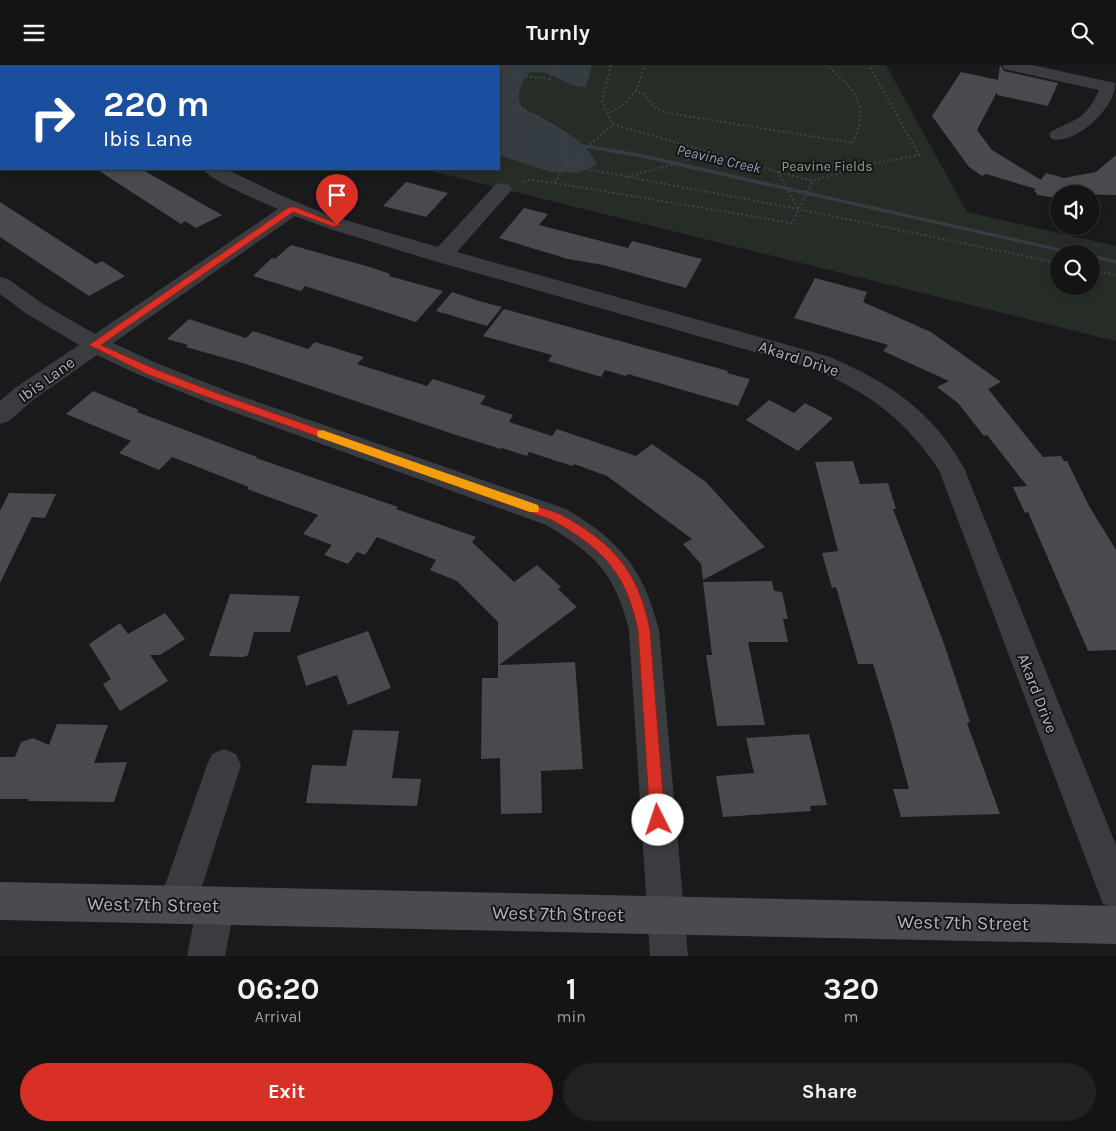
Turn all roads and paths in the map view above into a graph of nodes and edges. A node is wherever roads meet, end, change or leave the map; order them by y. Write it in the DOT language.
graph roads {
  1 [pos="503,65"];
  2 [pos="553,65"];
  3 [pos="610,65"];
  4 [pos="646,65"];
  5 [pos="826,65"];
  6 [pos="869,65"];
  7 [pos="1010,65"];
  8 [pos="500,73"];
  9 [pos="1112,88"];
  10 [pos="636,91"];
  11 [pos="500,101"];
  12 [pos="607,114"];
  13 [pos="614,125"];
  14 [pos="1058,135"];
  15 [pos="712,153"];
  16 [pos="565,165"];
  17 [pos="214,170"];
  18 [pos="778,172"];
  19 [pos="626,177"];
  20 [pos="813,181"];
  21 [pos="555,183"];
  22 [pos="502,189"];
  23 [pos="292,209"];
  24 [pos="798,209"];
  25 [pos="442,256"];
  26 [pos="1050,261"];
  27 [pos="1100,271"];
  28 [pos="1116,275"];
  29 [pos="0,284"];
  30 [pos="94,345"];
  31 [pos="0,415"];
  32 [pos="224,765"];
  33 [pos="1116,891"];
  34 [pos="0,901"];
  35 [pos="177,905"];
  36 [pos="216,905"];
  37 [pos="664,916"];
  38 [pos="1116,925"];
  39 [pos="206,956"];
  40 [pos="669,956"];
  1 -- 8 [label="path"];
  2 -- 8 [label="path"];
  3 -- 12 [label="path"];
  4 -- 10 [label="path"];
  5 -- 10 [label="path"];
  6 -- 20 [label="path"];
  7 -- 9 [label="street"];
  9 -- 14 [label="street"];
  10 -- 12 [label="path"];
  11 -- 16 [label="path"];
  12 -- 13 [label="path"];
  13 -- 15 [label="path"];
  13 -- 16 [label="path"];
  15 -- 18 [label="path"];
  15 -- 19 [label="path"];
  16 -- 19 [label="path"];
  16 -- 21 [label="path"];
  17 -- 23 [label="street, Akard Drive"];
  18 -- 20 [label="path"];
  18 -- 24 [label="path"];
  19 -- 24 [label="path"];
  20 -- 24 [label="path"];
  21 -- 22 [label="path"];
  21 -- 24 [label="path"];
  22 -- 25 [label="street"];
  23 -- 25 [label="street, Akard Drive"];
  23 -- 30 [label="street, Ibis Lane"];
  24 -- 26 [label="path"];
  25 -- 33 [label="street, Akard Drive"];
  27 -- 28 [label="path"];
  29 -- 30 [label="street"];
  30 -- 31 [label="street, Ibis Lane"];
  30 -- 37 [label="street"];
  32 -- 35 [label="street"];
  34 -- 35 [label="main road, West 7th Street"];
  35 -- 36 [label="main road, West 7th Street"];
  36 -- 37 [label="main road, West 7th Street"];
  36 -- 39 [label="street"];
  37 -- 38 [label="main road, West 7th Street"];
  37 -- 40 [label="street"];
}
